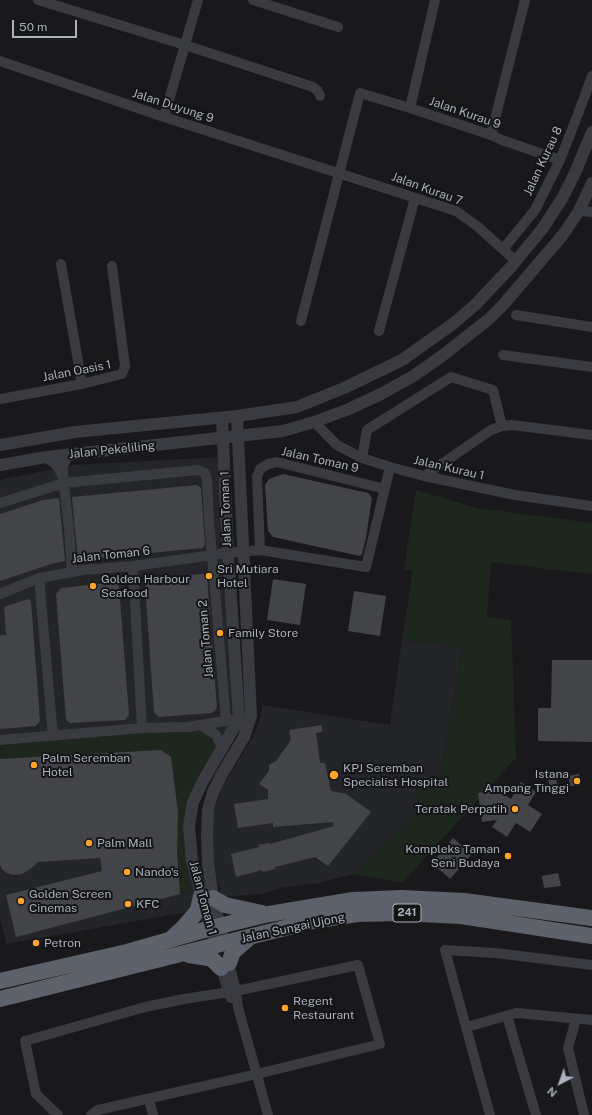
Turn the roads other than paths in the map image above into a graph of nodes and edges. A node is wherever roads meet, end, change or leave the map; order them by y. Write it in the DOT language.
graph roads {
  1 [pos="38,0"];
  2 [pos="198,0"];
  3 [pos="253,0"];
  4 [pos="434,0"];
  5 [pos="525,0"];
  6 [pos="338,27"];
  7 [pos="185,45"];
  8 [pos="0,61"];
  9 [pos="592,76"];
  10 [pos="320,96"];
  11 [pos="410,108"];
  12 [pos="164,117"];
  13 [pos="592,132"];
  14 [pos="492,135"];
  15 [pos="560,160"];
  16 [pos="338,174"];
  17 [pos="592,183"];
  18 [pos="415,198"];
  19 [pos="579,211"];
  20 [pos="592,212"];
  21 [pos="504,248"];
  22 [pos="516,261"];
  23 [pos="61,264"];
  24 [pos="112,266"];
  25 [pos="516,315"];
  26 [pos="301,321"];
  27 [pos="592,327"];
  28 [pos="379,331"];
  29 [pos="503,355"];
  30 [pos="592,367"];
  31 [pos="82,384"];
  32 [pos="0,399"];
  33 [pos="237,416"];
  34 [pos="222,418"];
  35 [pos="314,422"];
  36 [pos="502,426"];
  37 [pos="592,435"];
  38 [pos="238,436"];
  39 [pos="224,438"];
  40 [pos="2,443"];
  41 [pos="69,455"];
  42 [pos="46,457"];
  43 [pos="362,458"];
  44 [pos="0,465"];
  45 [pos="390,467"];
  46 [pos="424,476"];
  47 [pos="63,480"];
  48 [pos="385,489"];
  49 [pos="0,503"];
  50 [pos="592,506"];
  51 [pos="260,550"];
  52 [pos="243,552"];
  53 [pos="228,553"];
  54 [pos="213,555"];
  55 [pos="133,566"];
  56 [pos="72,572"];
  57 [pos="39,578"];
  58 [pos="0,594"];
  59 [pos="235,662"];
  60 [pos="222,664"];
  61 [pos="251,716"];
  62 [pos="239,719"];
  63 [pos="226,721"];
  64 [pos="201,725"];
  65 [pos="142,728"];
  66 [pos="53,736"];
  67 [pos="0,740"];
  68 [pos="222,748"];
  69 [pos="207,897"];
  70 [pos="269,914"];
  71 [pos="592,918"];
  72 [pos="215,927"];
  73 [pos="592,936"];
  74 [pos="251,937"];
  75 [pos="170,939"];
  76 [pos="220,945"];
  77 [pos="183,954"];
  78 [pos="592,965"];
  79 [pos="225,966"];
  80 [pos="0,981"];
  81 [pos="232,992"];
  82 [pos="0,999"];
  83 [pos="507,1016"];
  84 [pos="576,1019"];
  85 [pos="592,1020"];
  86 [pos="467,1027"];
  87 [pos="257,1074"];
  88 [pos="149,1099"];
  89 [pos="58,1115"];
  90 [pos="91,1115"];
  91 [pos="153,1115"];
  92 [pos="268,1115"];
  93 [pos="490,1115"];
  94 [pos="536,1115"];
  95 [pos="584,1115"];
  1 -- 7 [label="street"];
  2 -- 7 [label="street"];
  3 -- 6 [label="street"];
  4 -- 11 [label="street"];
  5 -- 14 [label="street"];
  7 -- 10 [label="street"];
  7 -- 12 [label="street"];
  8 -- 12 [label="street, Jalan Duyung 9"];
  9 -- 15 [label="street, Jalan Kurau 8"];
  11 -- 14 [label="street, Jalan Kurau 9"];
  11 -- 16 [label="street, Jalan Kurau 9"];
  12 -- 16 [label="street, Jalan Duyung 9"];
  13 -- 22 [label="street, Jalan Pekeliling"];
  14 -- 15 [label="street, Jalan Kurau 9"];
  15 -- 21 [label="street, Jalan Kurau 8"];
  16 -- 18 [label="street, Jalan Kurau 7"];
  16 -- 26 [label="street"];
  17 -- 19 [label="street, Jalan Pekeliling"];
  18 -- 21 [label="street, Jalan Kurau 7"];
  18 -- 28 [label="street"];
  19 -- 20 [label="street"];
  19 -- 35 [label="street, Jalan Pekeliling"];
  21 -- 22 [label="street, Jalan Kurau 7"];
  22 -- 33 [label="street, Jalan Pekeliling"];
  23 -- 31 [label="street"];
  24 -- 31 [label="street, Jalan Oasis 1"];
  25 -- 27 [label="street"];
  29 -- 30 [label="street"];
  31 -- 32 [label="street, Jalan Oasis 1"];
  33 -- 34 [label="street, Jalan Pekeliling"];
  33 -- 38 [label="street, Jalan Toman 1"];
  34 -- 39 [label="street, Jalan Toman 1"];
  34 -- 40 [label="street, Jalan Pekeliling"];
  35 -- 38 [label="street, Jalan Pekeliling"];
  35 -- 43 [label="street, Jalan Kurau 1"];
  36 -- 37 [label="street"];
  36 -- 43 [label="street"];
  36 -- 46 [label="street"];
  38 -- 39 [label="street, Jalan Pekeliling"];
  38 -- 52 [label="street, Jalan Toman 1"];
  39 -- 41 [label="street, Jalan Pekeliling"];
  39 -- 53 [label="street, Jalan Toman 1"];
  41 -- 42 [label="street, Jalan Pekeliling"];
  41 -- 47 [label="street"];
  42 -- 44 [label="street, Jalan Pekeliling"];
  42 -- 47 [label="street"];
  43 -- 45 [label="street, Jalan Kurau 1"];
  45 -- 46 [label="street, Jalan Kurau 1"];
  45 -- 48 [label="street"];
  46 -- 50 [label="street, Jalan Kurau 1"];
  47 -- 49 [label="street"];
  47 -- 54 [label="street, Jalan Toman 2"];
  47 -- 56 [label="street"];
  48 -- 51 [label="street, Jalan Toman 6"];
  48 -- 51 [label="street, Jalan Toman 9"];
  51 -- 52 [label="street, Jalan Toman 6"];
  52 -- 53 [label="street, Jalan Toman 6"];
  52 -- 61 [label="street, Jalan Toman 1"];
  53 -- 54 [label="street, Jalan Toman 6"];
  53 -- 59 [label="street, Jalan Toman 1"];
  54 -- 55 [label="street, Jalan Toman 6"];
  54 -- 60 [label="street, Jalan Toman 2"];
  55 -- 56 [label="street, Jalan Toman 6"];
  55 -- 65 [label="street"];
  56 -- 57 [label="street, Jalan Toman 6"];
  57 -- 58 [label="street, Jalan Toman 6"];
  57 -- 66 [label="street"];
  59 -- 60 [label="street"];
  59 -- 62 [label="street, Jalan Toman 1"];
  60 -- 63 [label="street, Jalan Toman 2"];
  61 -- 62 [label="street"];
  61 -- 69 [label="street, Jalan Toman 1"];
  62 -- 63 [label="street"];
  62 -- 68 [label="street, Jalan Toman 1"];
  63 -- 64 [label="street"];
  64 -- 65 [label="street"];
  64 -- 68 [label="street"];
  65 -- 66 [label="street"];
  66 -- 67 [label="street"];
  68 -- 69 [label="street, Jalan Toman 1"];
  69 -- 70 [label="highway"];
  69 -- 72 [label="street, Jalan Toman 1"];
  69 -- 75 [label="highway"];
  70 -- 71 [label="highway, Jalan Sungai Ujong / 241"];
  70 -- 72 [label="highway, Jalan Sungai Ujong / 241"];
  72 -- 75 [label="highway, Jalan Sungai Ujong / 241"];
  72 -- 76 [label="street, Jalan Toman 1"];
  73 -- 74 [label="highway, Jalan Sungai Ujong / 241"];
  74 -- 76 [label="highway, Jalan Sungai Ujong / 241"];
  74 -- 79 [label="highway"];
  75 -- 80 [label="highway, Jalan Sungai Ujong / 241"];
  76 -- 77 [label="highway, Jalan Sungai Ujong / 241"];
  76 -- 79 [label="street"];
  77 -- 79 [label="highway"];
  77 -- 82 [label="highway, Jalan Sungai Ujong / 241"];
  78 -- 86 [label="street"];
  79 -- 81 [label="street"];
  81 -- 87 [label="street"];
  81 -- 87 [label="street"];
  81 -- 89 [label="street"];
  83 -- 84 [label="street"];
  83 -- 86 [label="street"];
  83 -- 94 [label="street"];
  84 -- 85 [label="street"];
  84 -- 95 [label="street"];
  86 -- 93 [label="street"];
  87 -- 88 [label="street"];
  87 -- 92 [label="street"];
  88 -- 90 [label="street"];
  88 -- 91 [label="street"];
}
